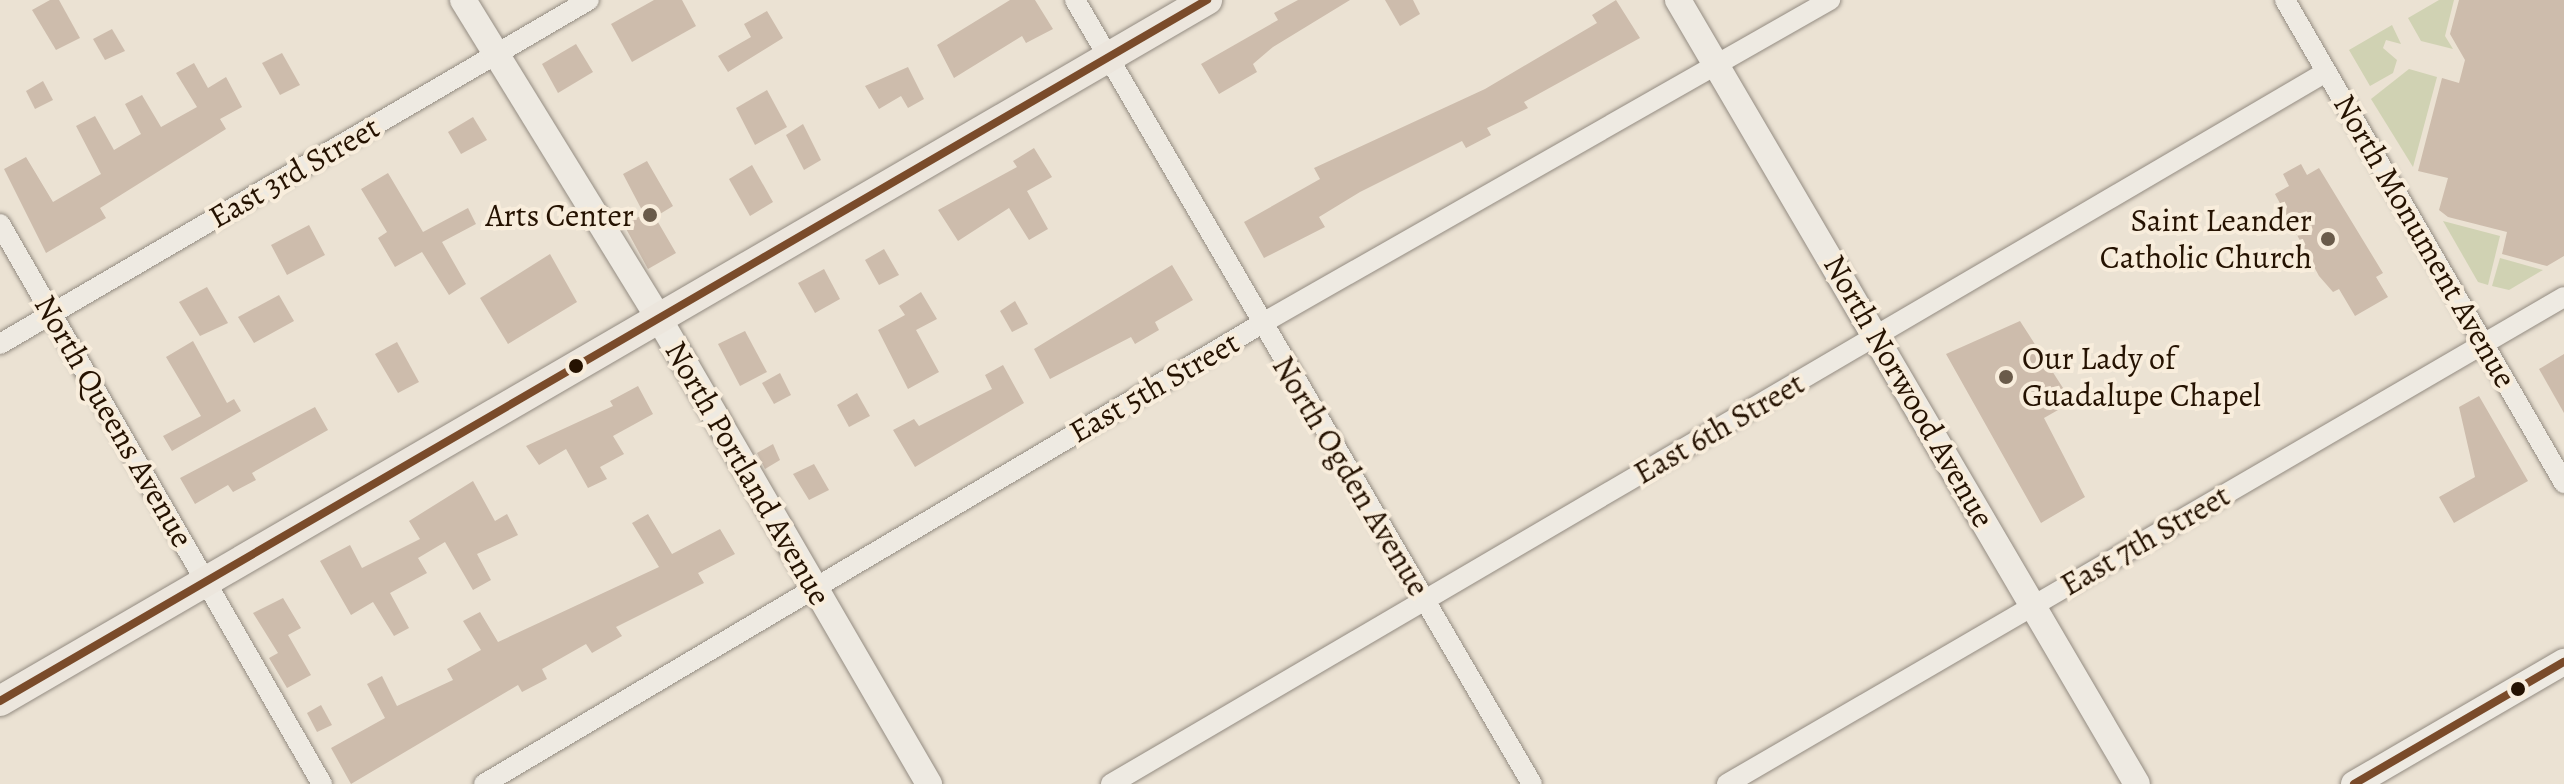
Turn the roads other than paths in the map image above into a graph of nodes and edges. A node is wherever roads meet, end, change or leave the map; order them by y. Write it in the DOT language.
graph roads {
  1 [pos="463,0"];
  2 [pos="589,0"];
  3 [pos="1075,0"];
  4 [pos="1207,0"];
  5 [pos="1678,0"];
  6 [pos="1830,0"];
  7 [pos="2285,0"];
  8 [pos="496,54"];
  9 [pos="1108,57"];
  10 [pos="1716,66"];
  11 [pos="2326,72"];
  12 [pos="0,224"];
  13 [pos="2564,297"];
  14 [pos="52,314"];
  15 [pos="658,317"];
  16 [pos="1261,324"];
  17 [pos="1876,335"];
  18 [pos="2485,342"];
  19 [pos="0,344"];
  20 [pos="2564,483"];
  21 [pos="206,580"];
  22 [pos="814,587"];
  23 [pos="1425,601"];
  24 [pos="2033,605"];
  25 [pos="2564,662"];
  26 [pos="0,701"];
  27 [pos="322,784"];
  28 [pos="484,784"];
  29 [pos="929,784"];
  30 [pos="1111,784"];
  31 [pos="1532,784"];
  32 [pos="1727,784"];
  33 [pos="2137,784"];
  34 [pos="2354,784"];
  1 -- 8 [label="street, North Portland Avenue"];
  2 -- 8 [label="street, East 3rd Street"];
  3 -- 9 [label="street, North Ogden Avenue"];
  4 -- 9 [label="main road"];
  5 -- 10 [label="street, North Norwood Avenue"];
  6 -- 10 [label="street, East 5th Street"];
  7 -- 11 [label="street, North Monument Avenue"];
  8 -- 14 [label="street, East 3rd Street"];
  8 -- 15 [label="street, North Portland Avenue"];
  9 -- 15 [label="main road"];
  9 -- 16 [label="street, North Ogden Avenue"];
  10 -- 16 [label="street, East 5th Street"];
  10 -- 17 [label="street, North Norwood Avenue"];
  11 -- 17 [label="street, East 6th Street"];
  11 -- 18 [label="street, North Monument Avenue"];
  12 -- 14 [label="street, North Queens Avenue"];
  13 -- 18 [label="street, East 7th Street"];
  14 -- 19 [label="street, East 3rd Street"];
  14 -- 21 [label="street, North Queens Avenue"];
  15 -- 21 [label="main road"];
  15 -- 22 [label="street, North Portland Avenue"];
  16 -- 22 [label="street, East 5th Street"];
  16 -- 23 [label="street, North Ogden Avenue"];
  17 -- 23 [label="street, East 6th Street"];
  17 -- 24 [label="street, North Norwood Avenue"];
  18 -- 20 [label="street, North Monument Avenue"];
  18 -- 24 [label="street, East 7th Street"];
  21 -- 26 [label="main road"];
  21 -- 27 [label="street, North Queens Avenue"];
  22 -- 28 [label="street, East 5th Street"];
  22 -- 29 [label="street, North Portland Avenue"];
  23 -- 30 [label="street, East 6th Street"];
  23 -- 31 [label="street, North Ogden Avenue"];
  24 -- 32 [label="street, East 7th Street"];
  24 -- 33 [label="street, North Norwood Avenue"];
  25 -- 34 [label="street"];
}
